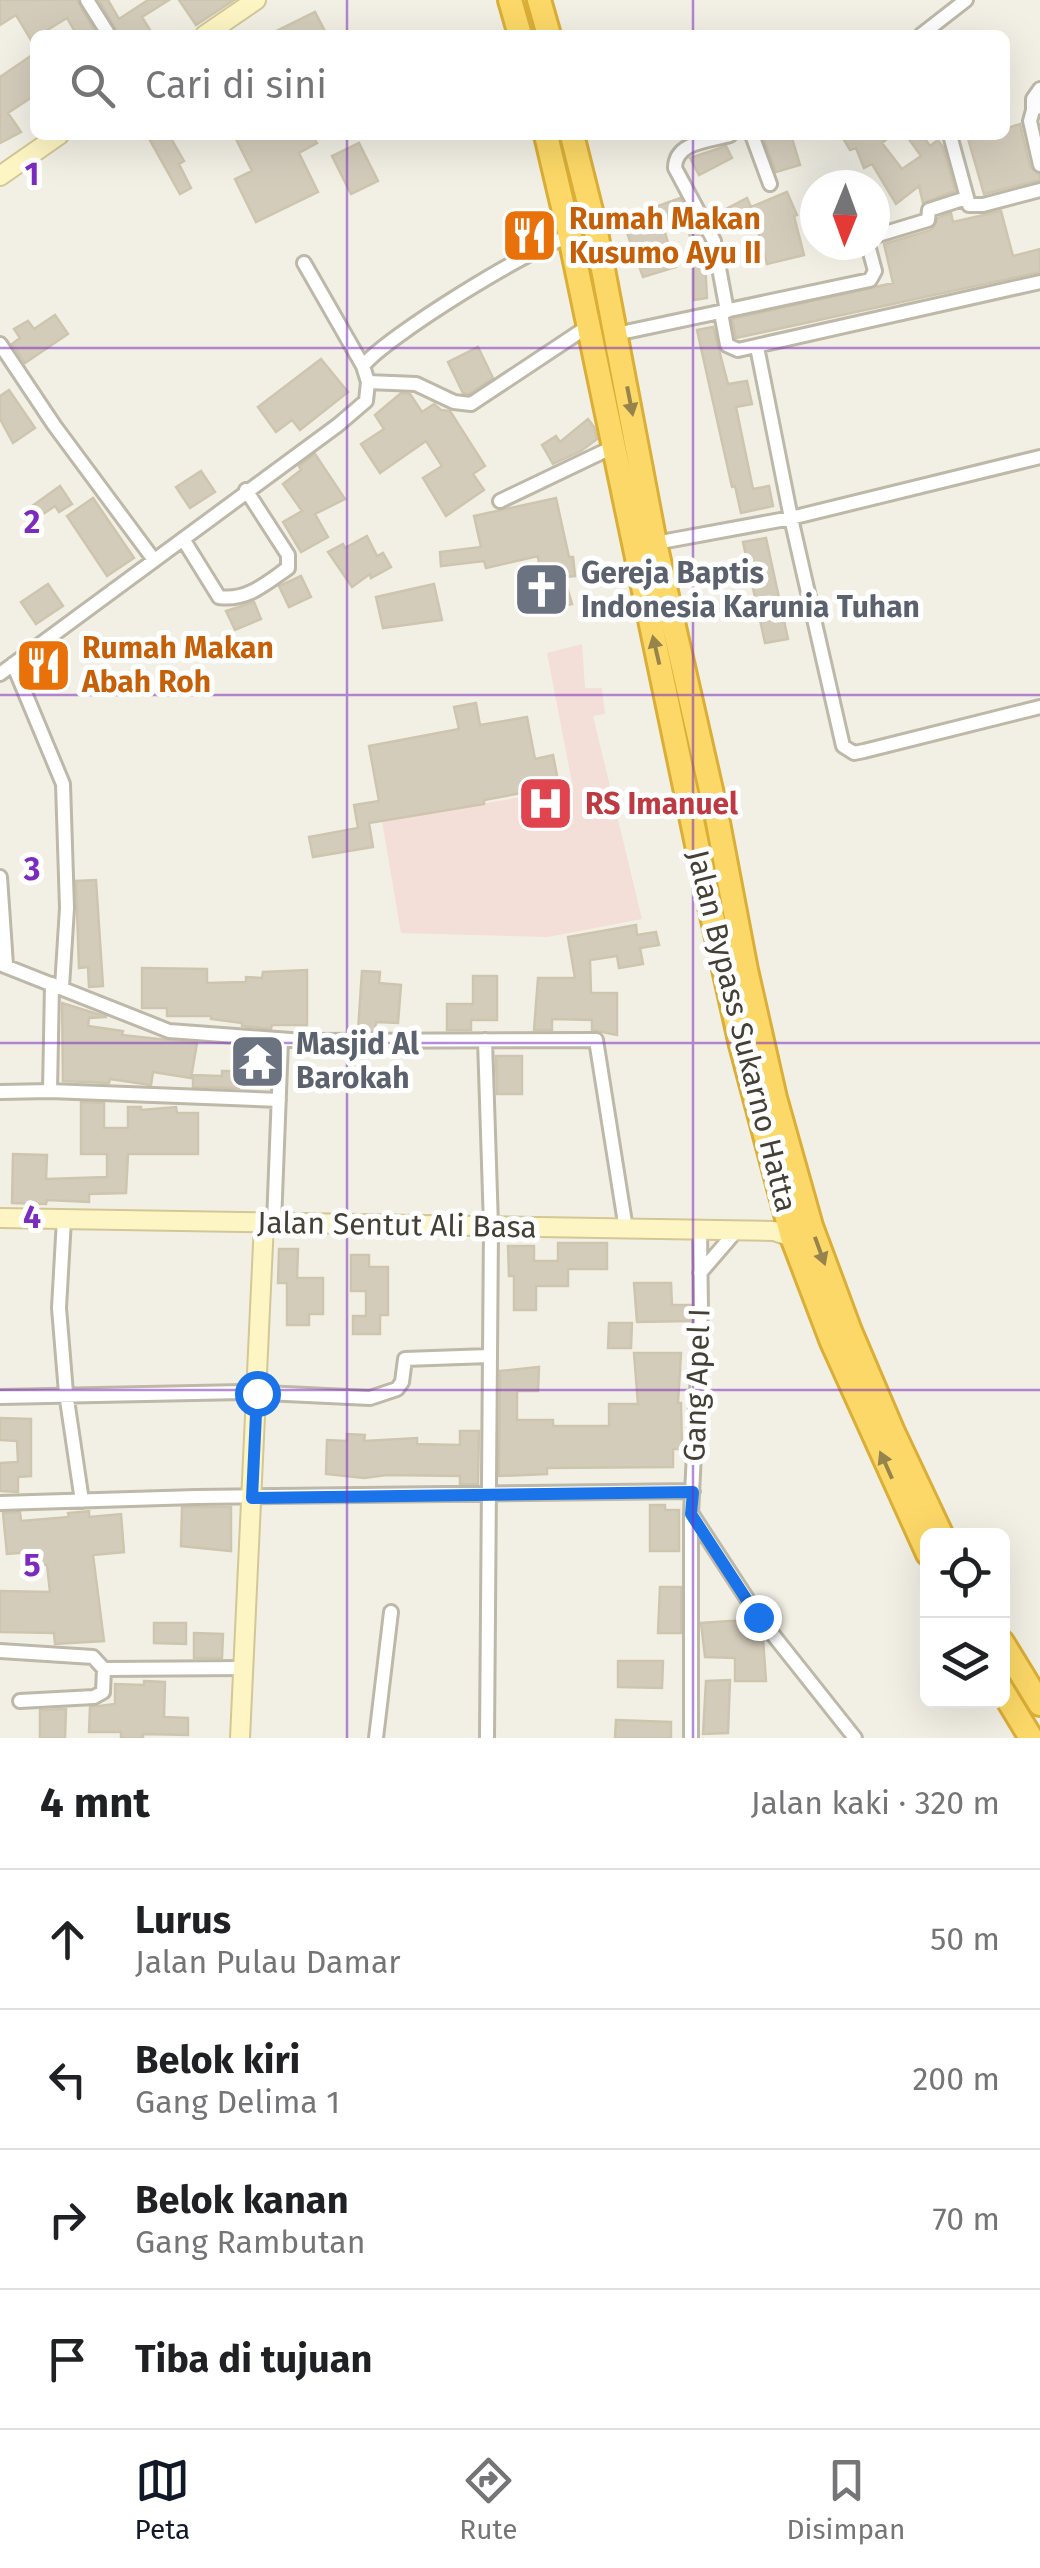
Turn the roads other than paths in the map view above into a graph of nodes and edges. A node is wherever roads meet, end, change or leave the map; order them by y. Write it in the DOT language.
graph roads {
  1 [pos="87,0"];
  2 [pos="256,0"];
  3 [pos="510,0"];
  4 [pos="539,0"];
  5 [pos="966,0"];
  6 [pos="106,30"];
  7 [pos="212,30"];
  8 [pos="519,30"];
  9 [pos="547,30"];
  10 [pos="927,30"];
  11 [pos="1040,90"];
  12 [pos="1036,108"];
  13 [pos="52,140"];
  14 [pos="547,140"];
  15 [pos="573,140"];
  16 [pos="712,140"];
  17 [pos="754,140"];
  18 [pos="951,140"];
  19 [pos="1040,165"];
  20 [pos="0,176"];
  21 [pos="770,184"];
  22 [pos="1040,190"];
  23 [pos="966,198"];
  24 [pos="890,231"];
  25 [pos="570,237"];
  26 [pos="872,260"];
  27 [pos="304,262"];
  28 [pos="1040,282"];
  29 [pos="724,312"];
  30 [pos="587,327"];
  31 [pos="616,334"];
  32 [pos="0,344"];
  33 [pos="757,346"];
  34 [pos="363,366"];
  35 [pos="368,382"];
  36 [pos="613,447"];
  37 [pos="1040,457"];
  38 [pos="246,490"];
  39 [pos="500,501"];
  40 [pos="791,518"];
  41 [pos="183,539"];
  42 [pos="644,545"];
  43 [pos="154,560"];
  44 [pos="14,664"];
  45 [pos="0,674"];
  46 [pos="1040,707"];
  47 [pos="688,744"];
  48 [pos="0,877"];
  49 [pos="3,964"];
  50 [pos="57,986"];
  51 [pos="281,1040"];
  52 [pos="485,1040"];
  53 [pos="50,1091"];
  54 [pos="0,1092"];
  55 [pos="278,1100"];
  56 [pos="0,1218"];
  57 [pos="64,1220"];
  58 [pos="269,1223"];
  59 [pos="491,1226"];
  60 [pos="626,1228"];
  61 [pos="700,1230"];
  62 [pos="737,1230"];
  63 [pos="792,1236"];
  64 [pos="700,1273"];
  65 [pos="489,1356"];
  66 [pos="66,1393"];
  67 [pos="257,1393"];
  68 [pos="0,1396"];
  69 [pos="693,1492"];
  70 [pos="487,1494"];
  71 [pos="252,1498"];
  72 [pos="82,1502"];
  73 [pos="0,1503"];
  74 [pos="691,1514"];
  75 [pos="938,1528"];
  76 [pos="920,1536"];
  77 [pos="391,1612"];
  78 [pos="0,1652"];
  79 [pos="1010,1655"];
  80 [pos="245,1668"];
  81 [pos="104,1669"];
  82 [pos="20,1701"];
  83 [pos="1010,1703"];
  84 [pos="1040,1704"];
  85 [pos="240,1738"];
  86 [pos="376,1738"];
  87 [pos="488,1738"];
  88 [pos="691,1738"];
  89 [pos="855,1738"];
  90 [pos="1031,1738"];
  1 -- 6 [label="street"];
  2 -- 7 [label="street"];
  3 -- 8 [label="highway"];
  4 -- 9 [label="highway"];
  5 -- 10 [label="street"];
  11 -- 12 [label="street"];
  12 -- 19 [label="street"];
  13 -- 20 [label="street"];
  14 -- 25 [label="highway, Jalan Bypass Sukarno Hatta"];
  15 -- 31 [label="highway, Jalan Bypass Sukarno Hatta"];
  16 -- 29 [label="street"];
  17 -- 21 [label="street"];
  18 -- 23 [label="street"];
  22 -- 23 [label="street"];
  23 -- 24 [label="street"];
  25 -- 30 [label="highway, Jalan Bypass Sukarno Hatta"];
  25 -- 34 [label="street"];
  26 -- 29 [label="street"];
  27 -- 34 [label="street"];
  28 -- 33 [label="street"];
  29 -- 31 [label="street"];
  29 -- 33 [label="street"];
  30 -- 35 [label="street"];
  30 -- 36 [label="highway, Jalan Bypass Sukarno Hatta"];
  31 -- 42 [label="highway, Jalan Bypass Sukarno Hatta, one-way"];
  32 -- 43 [label="street"];
  33 -- 40 [label="street"];
  34 -- 35 [label="street"];
  35 -- 38 [label="street"];
  36 -- 39 [label="street"];
  36 -- 42 [label="highway, Jalan Bypass Sukarno Hatta"];
  37 -- 40 [label="street"];
  38 -- 41 [label="street"];
  38 -- 41 [label="street"];
  40 -- 42 [label="street"];
  40 -- 46 [label="street"];
  41 -- 43 [label="street"];
  42 -- 47 [label="highway, Jalan Bypass Sukarno Hatta"];
  43 -- 44 [label="street"];
  44 -- 45 [label="street"];
  44 -- 50 [label="street"];
  47 -- 63 [label="highway, Jalan Bypass Sukarno Hatta"];
  47 -- 75 [label="highway, Jalan Bypass Sukarno Hatta, one-way"];
  48 -- 49 [label="street"];
  49 -- 50 [label="street"];
  50 -- 51 [label="street"];
  50 -- 53 [label="street"];
  51 -- 52 [label="street"];
  51 -- 55 [label="street"];
  52 -- 59 [label="street"];
  52 -- 60 [label="street"];
  53 -- 54 [label="street"];
  53 -- 55 [label="street"];
  55 -- 58 [label="street"];
  56 -- 57 [label="street, Jalan Sentut Ali Basa"];
  57 -- 58 [label="street, Jalan Sentut Ali Basa"];
  57 -- 66 [label="street"];
  58 -- 59 [label="street, Jalan Sentut Ali Basa"];
  58 -- 67 [label="street"];
  59 -- 60 [label="street, Jalan Sentut Ali Basa"];
  59 -- 65 [label="street"];
  60 -- 61 [label="street, Jalan Sentut Ali Basa"];
  61 -- 62 [label="street, Jalan Sentut Ali Basa"];
  61 -- 64 [label="street, Gang Apel I"];
  62 -- 63 [label="street, Jalan Sentut Ali Basa"];
  62 -- 64 [label="street, Gang Apel I"];
  76 -- 63 [label="highway, Jalan Bypass Sukarno Hatta, one-way"];
  64 -- 69 [label="street, Gang Apel I"];
  65 -- 67 [label="street"];
  65 -- 70 [label="street"];
  66 -- 67 [label="street"];
  66 -- 68 [label="street"];
  66 -- 72 [label="street"];
  67 -- 71 [label="street"];
  69 -- 70 [label="street"];
  69 -- 74 [label="street, Gang Apel I"];
  70 -- 71 [label="street"];
  70 -- 87 [label="street"];
  71 -- 72 [label="street"];
  71 -- 80 [label="street"];
  72 -- 73 [label="street"];
  74 -- 88 [label="street, Gang Apel I"];
  74 -- 89 [label="street"];
  77 -- 86 [label="street"];
  78 -- 81 [label="street"];
  79 -- 84 [label="highway"];
  80 -- 81 [label="street"];
  80 -- 85 [label="street"];
  81 -- 82 [label="street"];
  83 -- 90 [label="highway"];
}
